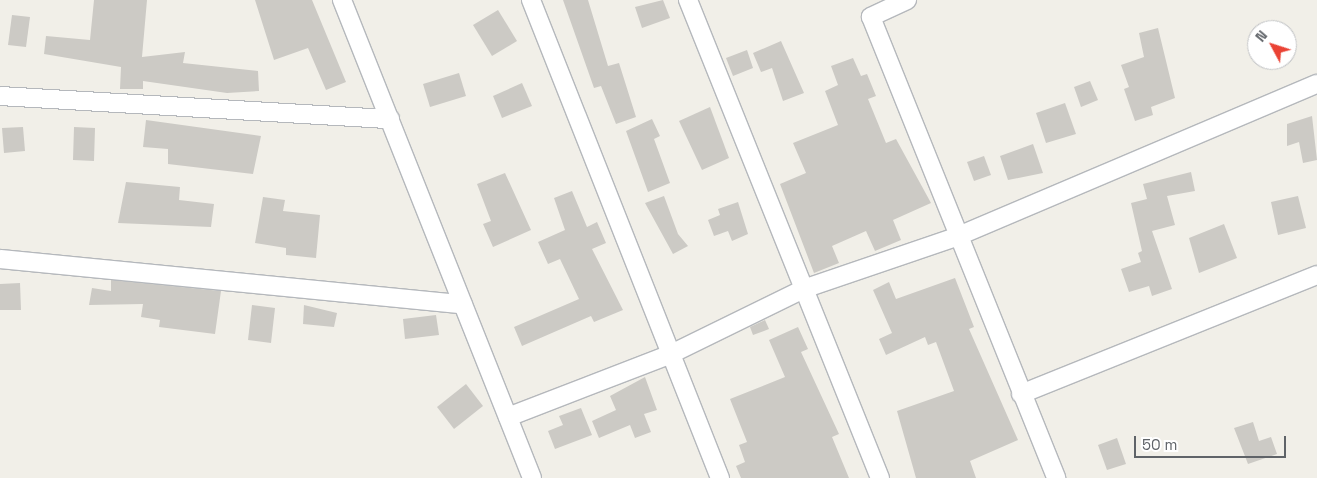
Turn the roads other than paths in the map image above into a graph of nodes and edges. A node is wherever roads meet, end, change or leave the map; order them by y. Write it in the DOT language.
graph roads {
  1 [pos="342,0"];
  2 [pos="531,0"];
  3 [pos="688,0"];
  4 [pos="907,0"];
  5 [pos="1317,84"];
  6 [pos="0,96"];
  7 [pos="390,119"];
  8 [pos="956,237"];
  9 [pos="0,259"];
  10 [pos="1317,275"];
  11 [pos="806,288"];
  12 [pos="463,304"];
  13 [pos="671,354"];
  14 [pos="1021,394"];
  15 [pos="508,417"];
  16 [pos="532,478"];
  17 [pos="720,478"];
  18 [pos="880,478"];
  19 [pos="1056,478"];
  1 -- 7 [label="street"];
  2 -- 13 [label="street"];
  3 -- 11 [label="street"];
  4 -- 8 [label="street"];
  5 -- 8 [label="street"];
  6 -- 7 [label="street"];
  7 -- 12 [label="street"];
  8 -- 11 [label="street"];
  8 -- 14 [label="street"];
  9 -- 12 [label="street"];
  10 -- 14 [label="street"];
  11 -- 13 [label="street"];
  11 -- 18 [label="street"];
  12 -- 15 [label="street"];
  13 -- 15 [label="street"];
  13 -- 17 [label="street"];
  14 -- 19 [label="street"];
  15 -- 16 [label="street"];
}
